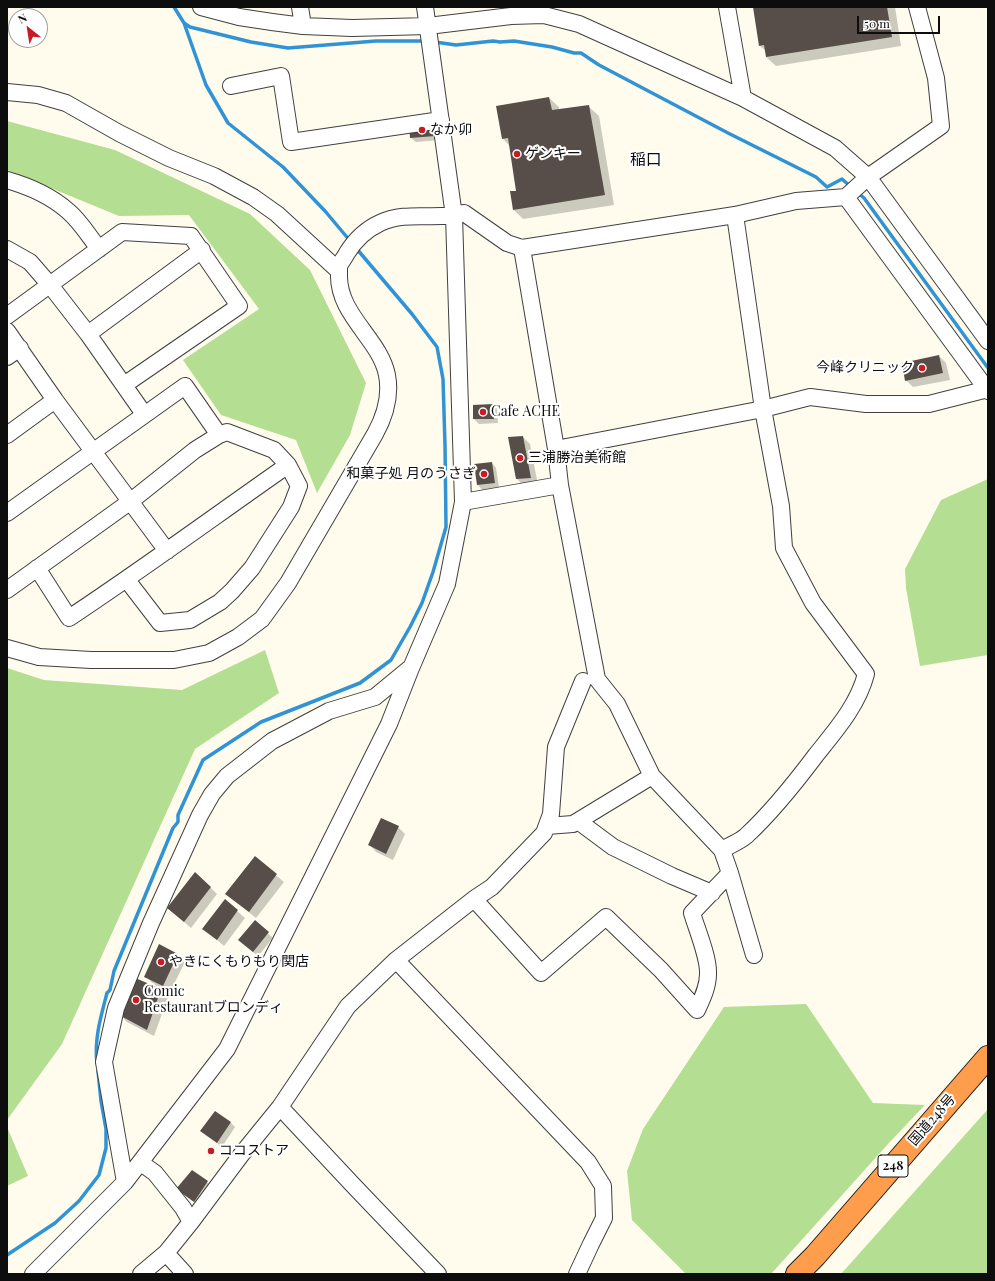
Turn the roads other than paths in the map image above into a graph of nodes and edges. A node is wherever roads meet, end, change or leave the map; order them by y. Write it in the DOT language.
graph roads {
  1 [pos="201,7"];
  2 [pos="300,7"];
  3 [pos="425,7"];
  4 [pos="727,7"];
  5 [pos="917,7"];
  6 [pos="244,12"];
  7 [pos="303,26"];
  8 [pos="428,26"];
  9 [pos="231,86"];
  10 [pos="7,92"];
  11 [pos="743,98"];
  12 [pos="441,120"];
  13 [pos="868,177"];
  14 [pos="7,180"];
  15 [pos="846,197"];
  16 [pos="735,215"];
  17 [pos="454,216"];
  18 [pos="522,248"];
  19 [pos="7,249"];
  20 [pos="99,249"];
  21 [pos="202,250"];
  22 [pos="339,269"];
  23 [pos="50,285"];
  24 [pos="7,316"];
  25 [pos="7,331"];
  26 [pos="88,334"];
  27 [pos="988,341"];
  28 [pos="13,353"];
  29 [pos="124,385"];
  30 [pos="987,390"];
  31 [pos="56,400"];
  32 [pos="763,409"];
  33 [pos="144,414"];
  34 [pos="7,435"];
  35 [pos="219,435"];
  36 [pos="556,449"];
  37 [pos="93,451"];
  38 [pos="288,465"];
  39 [pos="560,485"];
  40 [pos="131,501"];
  41 [pos="463,502"];
  42 [pos="7,513"];
  43 [pos="167,551"];
  44 [pos="37,568"];
  45 [pos="127,580"];
  46 [pos="7,590"];
  47 [pos="7,648"];
  48 [pos="411,668"];
  49 [pos="583,681"];
  50 [pos="652,776"];
  51 [pos="578,821"];
  52 [pos="547,826"];
  53 [pos="722,850"];
  54 [pos="730,873"];
  55 [pos="712,893"];
  56 [pos="474,899"];
  57 [pos="754,955"];
  58 [pos="396,960"];
  59 [pos="988,1057"];
  60 [pos="988,1068"];
  61 [pos="280,1107"];
  62 [pos="141,1163"];
  63 [pos="126,1182"];
  64 [pos="191,1222"];
  65 [pos="166,1253"];
  66 [pos="33,1274"];
  67 [pos="141,1274"];
  68 [pos="185,1274"];
  69 [pos="438,1274"];
  70 [pos="577,1274"];
  71 [pos="798,1274"];
  72 [pos="807,1274"];
  1 -- 6 [label="street"];
  2 -- 7 [label="street"];
  3 -- 8 [label="street"];
  4 -- 11 [label="street"];
  5 -- 13 [label="street"];
  6 -- 7 [label="street"];
  7 -- 8 [label="street"];
  8 -- 11 [label="street"];
  8 -- 12 [label="street"];
  9 -- 12 [label="street"];
  10 -- 22 [label="street"];
  11 -- 13 [label="street"];
  12 -- 17 [label="street"];
  13 -- 15 [label="street"];
  13 -- 27 [label="street"];
  14 -- 20 [label="street"];
  15 -- 16 [label="street"];
  15 -- 30 [label="street"];
  16 -- 18 [label="street"];
  16 -- 32 [label="street"];
  17 -- 18 [label="street"];
  17 -- 22 [label="street"];
  17 -- 41 [label="street"];
  18 -- 36 [label="street"];
  19 -- 23 [label="street"];
  20 -- 21 [label="street"];
  20 -- 23 [label="street"];
  21 -- 26 [label="street"];
  21 -- 29 [label="street"];
  22 -- 47 [label="street"];
  23 -- 24 [label="street"];
  23 -- 26 [label="street"];
  25 -- 28 [label="street"];
  26 -- 29 [label="street"];
  28 -- 31 [label="street"];
  29 -- 33 [label="street"];
  30 -- 32 [label="street"];
  31 -- 34 [label="street"];
  31 -- 37 [label="street"];
  32 -- 36 [label="street"];
  32 -- 53 [label="street"];
  33 -- 35 [label="street"];
  33 -- 37 [label="street"];
  35 -- 38 [label="street"];
  35 -- 40 [label="street"];
  36 -- 39 [label="street"];
  37 -- 40 [label="street"];
  37 -- 42 [label="street"];
  38 -- 43 [label="street"];
  38 -- 45 [label="street"];
  39 -- 41 [label="street"];
  39 -- 50 [label="street"];
  40 -- 43 [label="street"];
  40 -- 44 [label="street"];
  41 -- 48 [label="street"];
  43 -- 45 [label="street"];
  44 -- 45 [label="street"];
  44 -- 46 [label="street"];
  48 -- 62 [label="street"];
  48 -- 63 [label="street"];
  49 -- 52 [label="street"];
  50 -- 51 [label="street"];
  50 -- 53 [label="street"];
  51 -- 52 [label="street"];
  51 -- 55 [label="street"];
  52 -- 56 [label="street"];
  53 -- 54 [label="street"];
  54 -- 55 [label="street"];
  54 -- 57 [label="street"];
  55 -- 56 [label="street"];
  56 -- 58 [label="street"];
  58 -- 61 [label="street"];
  58 -- 70 [label="street"];
  59 -- 71 [label="highway, 国道248号 / 248"];
  60 -- 72 [label="highway, 国道248号 / 248"];
  61 -- 64 [label="street"];
  61 -- 69 [label="street"];
  62 -- 63 [label="street"];
  62 -- 64 [label="street"];
  63 -- 66 [label="street"];
  64 -- 65 [label="street"];
  65 -- 67 [label="street"];
  65 -- 68 [label="street"];
}
